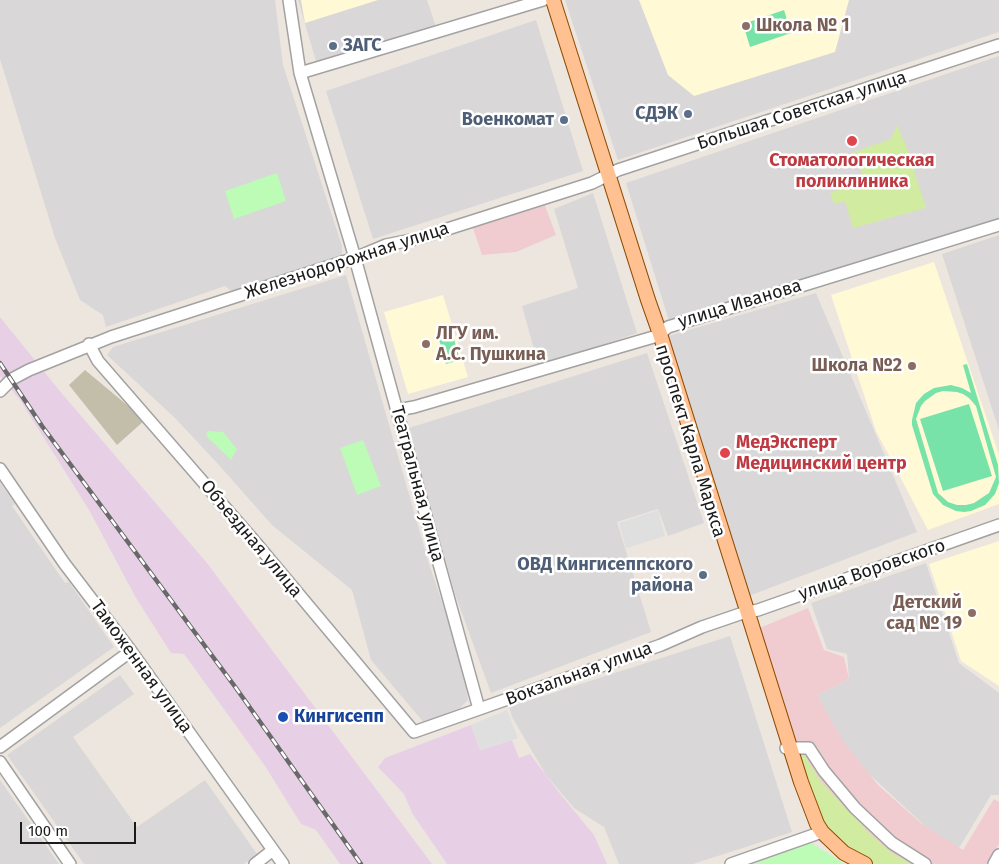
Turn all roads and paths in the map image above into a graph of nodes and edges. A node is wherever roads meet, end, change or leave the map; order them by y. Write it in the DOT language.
graph roads {
  1 [pos="289,0"];
  2 [pos="543,0"];
  3 [pos="548,0"];
  4 [pos="553,0"];
  5 [pos="999,45"];
  6 [pos="300,73"];
  7 [pos="607,176"];
  8 [pos="999,225"];
  9 [pos="355,258"];
  10 [pos="658,335"];
  11 [pos="89,344"];
  12 [pos="0,391"];
  13 [pos="397,410"];
  14 [pos="0,468"];
  15 [pos="999,525"];
  16 [pos="745,612"];
  17 [pos="131,651"];
  18 [pos="479,709"];
  19 [pos="414,732"];
  20 [pos="0,747"];
  21 [pos="788,748"];
  22 [pos="0,762"];
  23 [pos="821,833"];
  24 [pos="273,850"];
  25 [pos="999,855"];
  26 [pos="70,864"];
  27 [pos="255,864"];
  28 [pos="282,864"];
  29 [pos="731,864"];
  30 [pos="858,864"];
  31 [pos="865,864"];
  32 [pos="925,864"];
  33 [pos="994,864"];
  1 -- 6 [label="street, Театральная улица"];
  2 -- 6 [label="street"];
  3 -- 7 [label="main road, проспект Карла Маркса"];
  4 -- 7 [label="main road"];
  5 -- 7 [label="street, Большая Советская улица"];
  6 -- 9 [label="street, Театральная улица"];
  7 -- 9 [label="street, Железнодорожная улица"];
  7 -- 10 [label="main road, проспект Карла Маркса"];
  8 -- 10 [label="street, улица Иванова"];
  9 -- 11 [label="street, Железнодорожная улица"];
  9 -- 13 [label="street, Театральная улица"];
  10 -- 13 [label="street, улица Иванова"];
  10 -- 16 [label="main road, проспект Карла Маркса"];
  11 -- 12 [label="street, Железнодорожная улица"];
  11 -- 19 [label="street, Объездная улица"];
  13 -- 18 [label="street, Театральная улица"];
  14 -- 17 [label="street, Таможенная улица"];
  15 -- 16 [label="street, улица Воровского"];
  16 -- 18 [label="street, Вокзальная улица"];
  16 -- 21 [label="main road, проспект Карла Маркса"];
  17 -- 20 [label="street"];
  17 -- 24 [label="street, Таможенная улица"];
  18 -- 19 [label="street, Вокзальная улица"];
  21 -- 23 [label="main road, проспект Карла Маркса"];
  21 -- 32 [label="street"];
  22 -- 26 [label="street"];
  23 -- 29 [label="street"];
  23 -- 30 [label="main road, проспект Карла Маркса"];
  23 -- 31 [label="main road"];
  24 -- 27 [label="street"];
  24 -- 28 [label="street, Таможенная улица"];
  25 -- 33 [label="street"];
}
